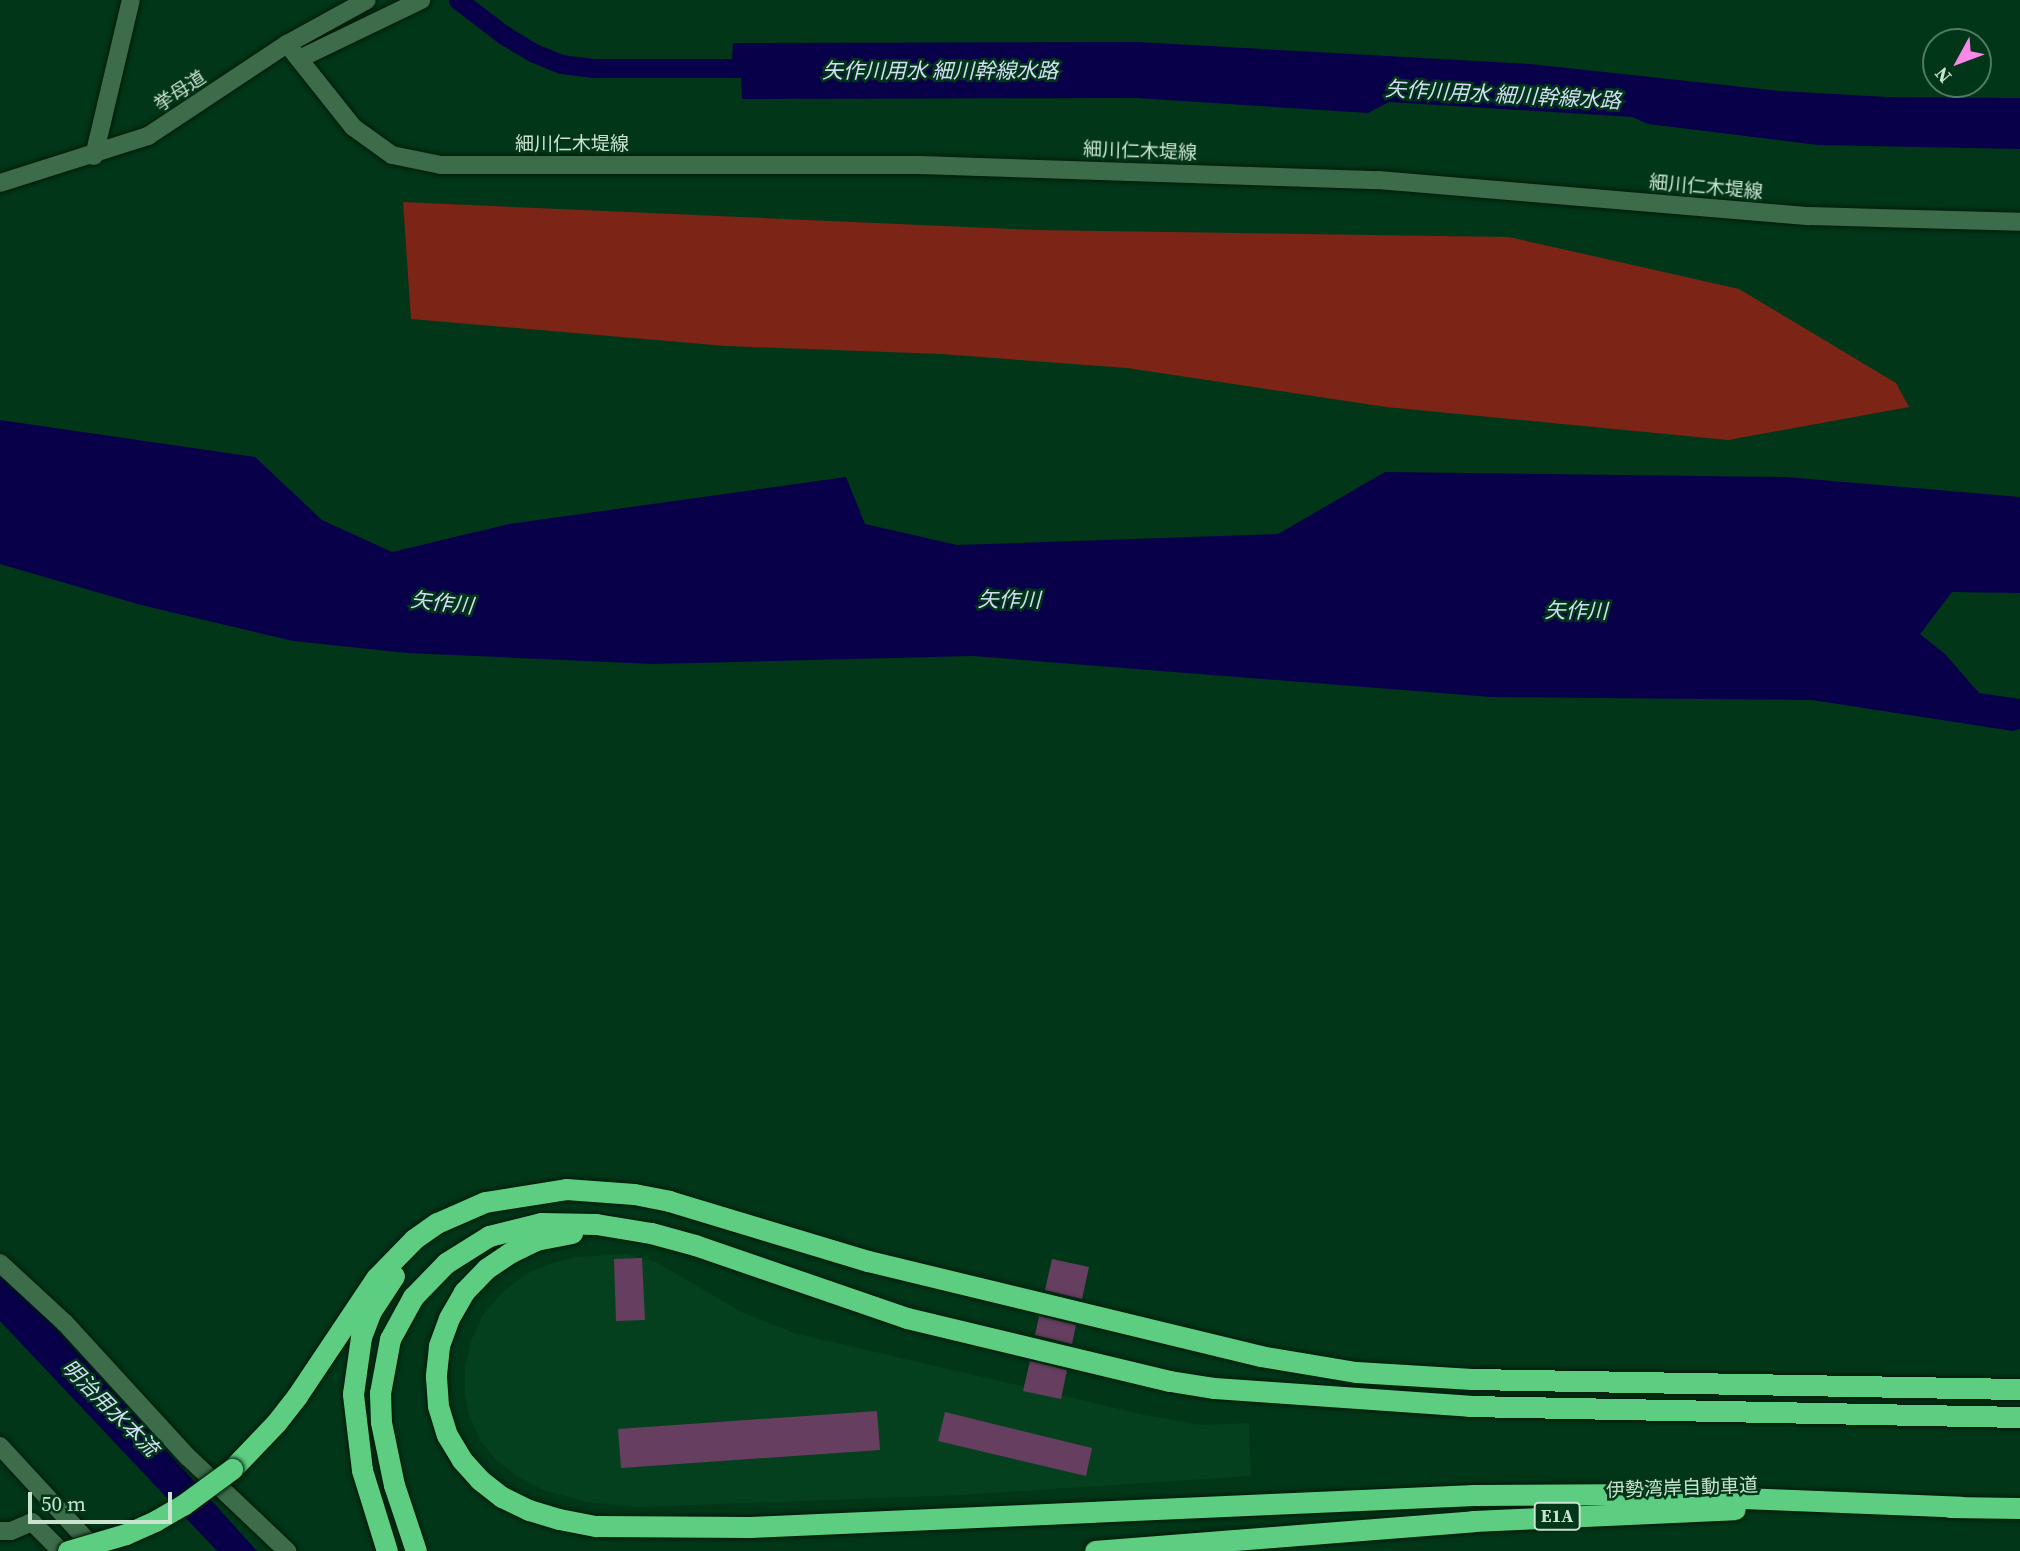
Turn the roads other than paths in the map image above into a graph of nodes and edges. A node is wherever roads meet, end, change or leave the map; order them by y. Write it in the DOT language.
graph roads {
  1 [pos="131,0"];
  2 [pos="367,0"];
  3 [pos="421,0"];
  4 [pos="287,44"];
  5 [pos="299,59"];
  6 [pos="94,156"];
  7 [pos="0,183"];
  8 [pos="2020,222"];
  9 [pos="537,1192"];
  10 [pos="651,1233"];
  11 [pos="0,1264"];
  12 [pos="2020,1389"];
  13 [pos="2020,1417"];
  14 [pos="0,1446"];
  15 [pos="1961,1507"];
  16 [pos="2020,1508"];
  17 [pos="0,1531"];
  18 [pos="61,1551"];
  19 [pos="68,1551"];
  20 [pos="97,1551"];
  21 [pos="287,1551"];
  22 [pos="387,1551"];
  23 [pos="416,1551"];
  24 [pos="1095,1551"];
  1 -- 6 [label="street"];
  2 -- 4 [label="street, 挙母道"];
  3 -- 5 [label="street"];
  4 -- 5 [label="street, 細川仁木堤線"];
  4 -- 6 [label="street, 挙母道"];
  5 -- 8 [label="street, 細川仁木堤線"];
  6 -- 7 [label="street, 挙母道"];
  9 -- 12 [label="highway"];
  9 -- 19 [label="highway, bridge"];
  9 -- 22 [label="highway"];
  10 -- 13 [label="highway"];
  10 -- 15 [label="highway"];
  10 -- 23 [label="highway"];
  11 -- 21 [label="street"];
  14 -- 20 [label="street"];
  15 -- 16 [label="highway, 伊勢湾岸自動車道 / E1A"];
  15 -- 24 [label="highway, 伊勢湾岸自動車道 / E1A"];
  17 -- 18 [label="street"];
}
